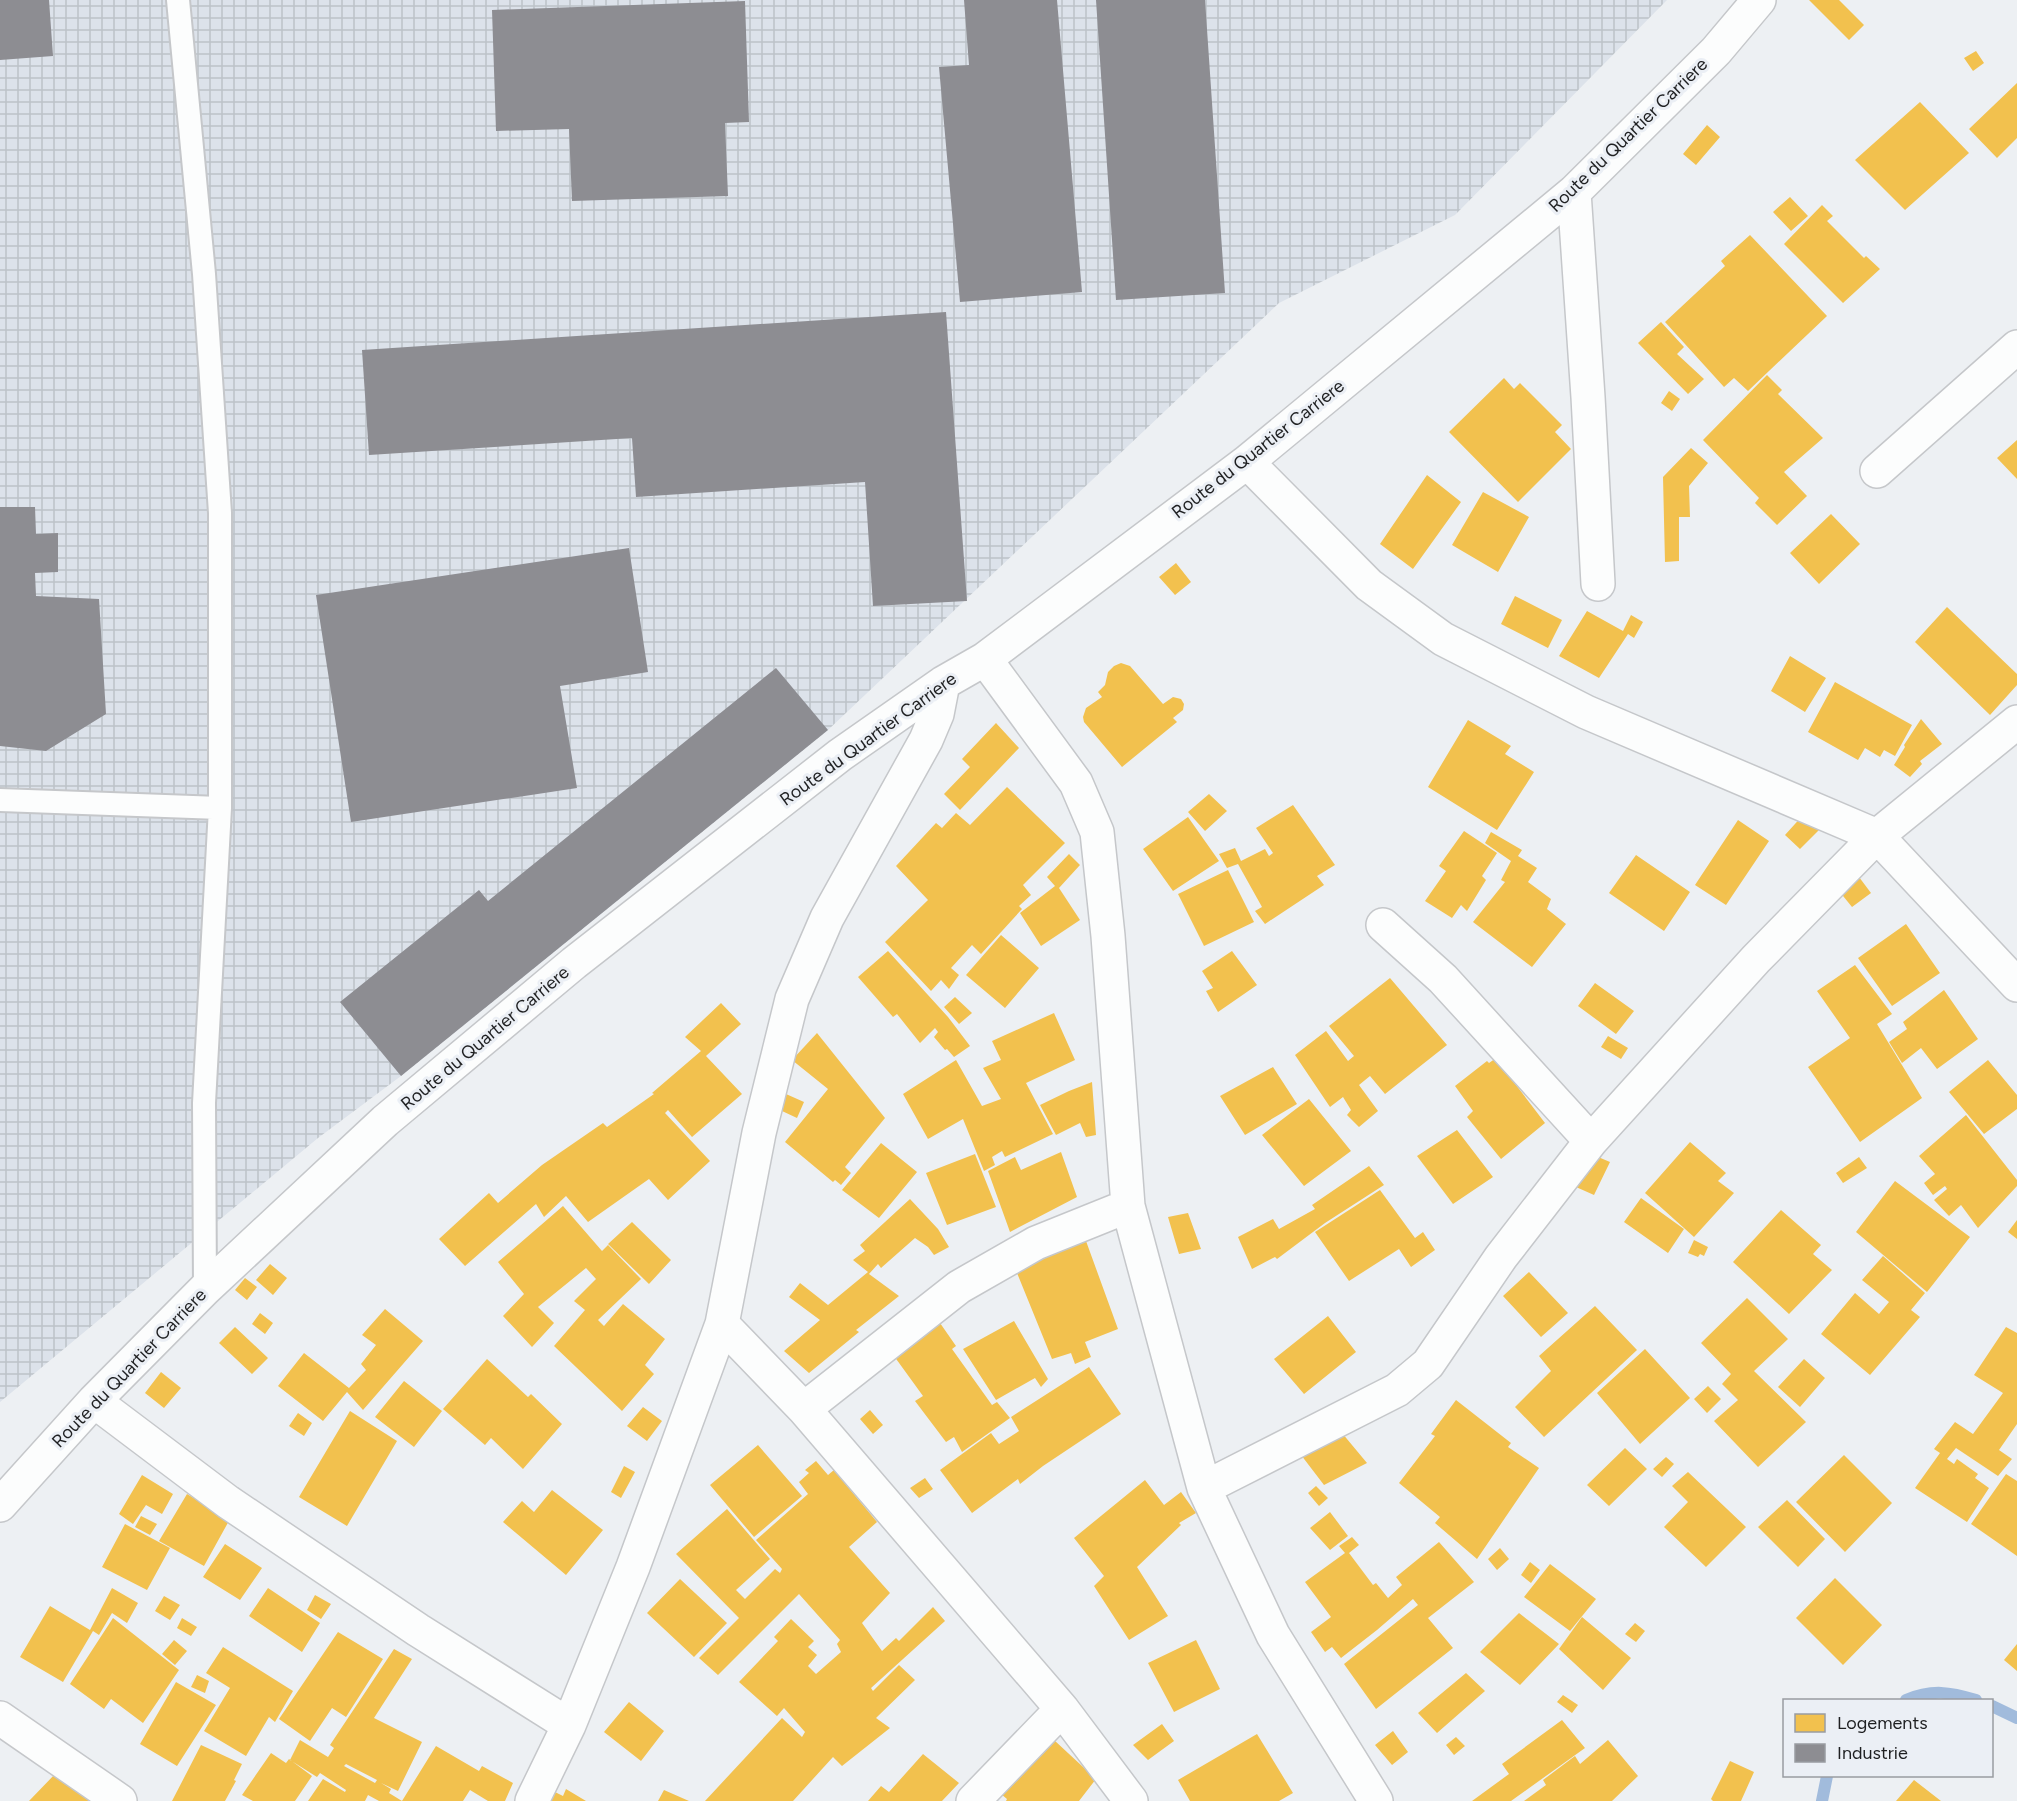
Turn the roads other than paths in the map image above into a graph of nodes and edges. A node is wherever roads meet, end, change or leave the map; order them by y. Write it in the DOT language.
graph roads {
  1 [pos="178,0"];
  2 [pos="1759,0"];
  3 [pos="1574,192"];
  4 [pos="2017,347"];
  5 [pos="1246,462"];
  6 [pos="1877,471"];
  7 [pos="1598,584"];
  8 [pos="985,660"];
  9 [pos="943,683"];
  10 [pos="2017,722"];
  11 [pos="0,800"];
  12 [pos="220,808"];
  13 [pos="1877,836"];
  14 [pos="1383,925"];
  15 [pos="2017,985"];
  16 [pos="1591,1141"];
  17 [pos="1128,1206"];
  18 [pos="205,1289"];
  19 [pos="722,1324"];
  20 [pos="94,1401"];
  21 [pos="804,1409"];
  22 [pos="1204,1488"];
  23 [pos="0,1505"];
  24 [pos="1062,1708"];
  25 [pos="0,1718"];
  26 [pos="569,1725"];
  27 [pos="120,1801"];
  28 [pos="532,1801"];
  29 [pos="973,1801"];
  30 [pos="1131,1801"];
  31 [pos="1376,1801"];
  1 -- 12 [label="lane"];
  2 -- 3 [label="street, Route du Quartier Carriere"];
  3 -- 5 [label="street, Route du Quartier Carriere"];
  3 -- 7 [label="street"];
  4 -- 6 [label="street"];
  5 -- 8 [label="street, Route du Quartier Carriere"];
  5 -- 13 [label="street"];
  8 -- 9 [label="street, Route du Quartier Carriere"];
  8 -- 17 [label="street"];
  9 -- 18 [label="street, Route du Quartier Carriere"];
  9 -- 19 [label="street"];
  10 -- 13 [label="street"];
  11 -- 12 [label="lane"];
  12 -- 18 [label="lane"];
  13 -- 15 [label="street"];
  13 -- 16 [label="street"];
  14 -- 16 [label="street"];
  16 -- 22 [label="street"];
  17 -- 21 [label="street"];
  17 -- 22 [label="street"];
  18 -- 20 [label="street, Route du Quartier Carriere"];
  19 -- 21 [label="street"];
  19 -- 26 [label="street"];
  20 -- 23 [label="street, Route du Quartier Carriere"];
  20 -- 26 [label="street"];
  21 -- 24 [label="street"];
  22 -- 31 [label="street"];
  24 -- 29 [label="street"];
  24 -- 30 [label="street"];
  25 -- 27 [label="street"];
  26 -- 28 [label="street"];
}
